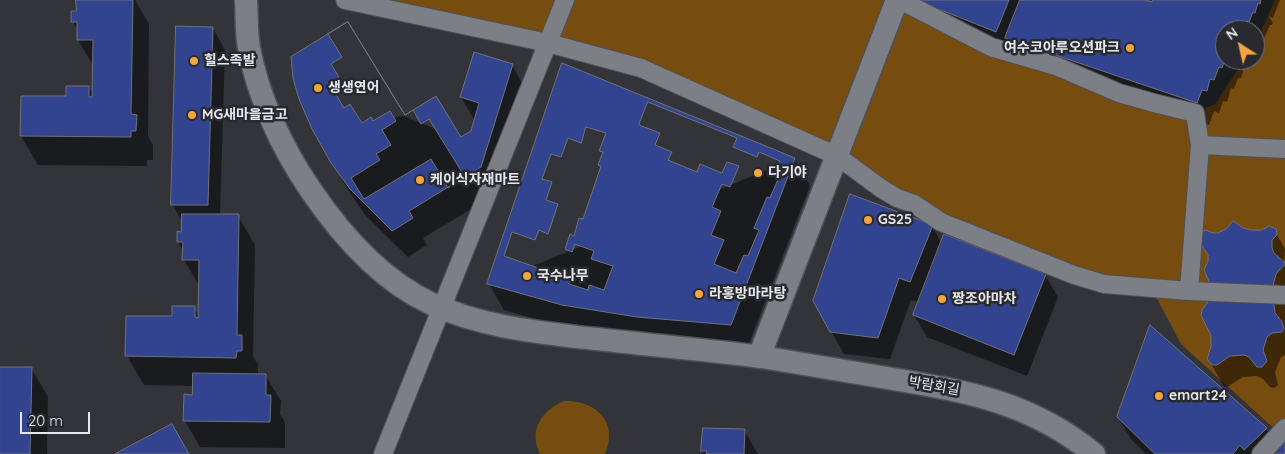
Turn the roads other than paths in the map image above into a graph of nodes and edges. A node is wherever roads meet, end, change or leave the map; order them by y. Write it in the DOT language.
graph roads {
  1 [pos="246,0"];
  2 [pos="345,0"];
  3 [pos="565,0"];
  4 [pos="899,0"];
  5 [pos="548,43"];
  6 [pos="1200,145"];
  7 [pos="1285,149"];
  8 [pos="836,156"];
  9 [pos="1189,291"];
  10 [pos="1285,295"];
  11 [pos="442,308"];
  12 [pos="759,357"];
  13 [pos="1285,428"];
  14 [pos="383,454"];
  15 [pos="1094,454"];
  16 [pos="1261,454"];
  1 -- 11 [label="street, 박람회길"];
  2 -- 5 [label="street"];
  3 -- 5 [label="street"];
  4 -- 6 [label="street"];
  4 -- 8 [label="street"];
  5 -- 8 [label="street"];
  5 -- 11 [label="street"];
  6 -- 7 [label="street"];
  6 -- 9 [label="street"];
  8 -- 9 [label="street"];
  8 -- 12 [label="street"];
  9 -- 10 [label="street"];
  11 -- 12 [label="street, 박람회길"];
  11 -- 14 [label="street"];
  12 -- 15 [label="street, 박람회길"];
  13 -- 16 [label="street"];
}
